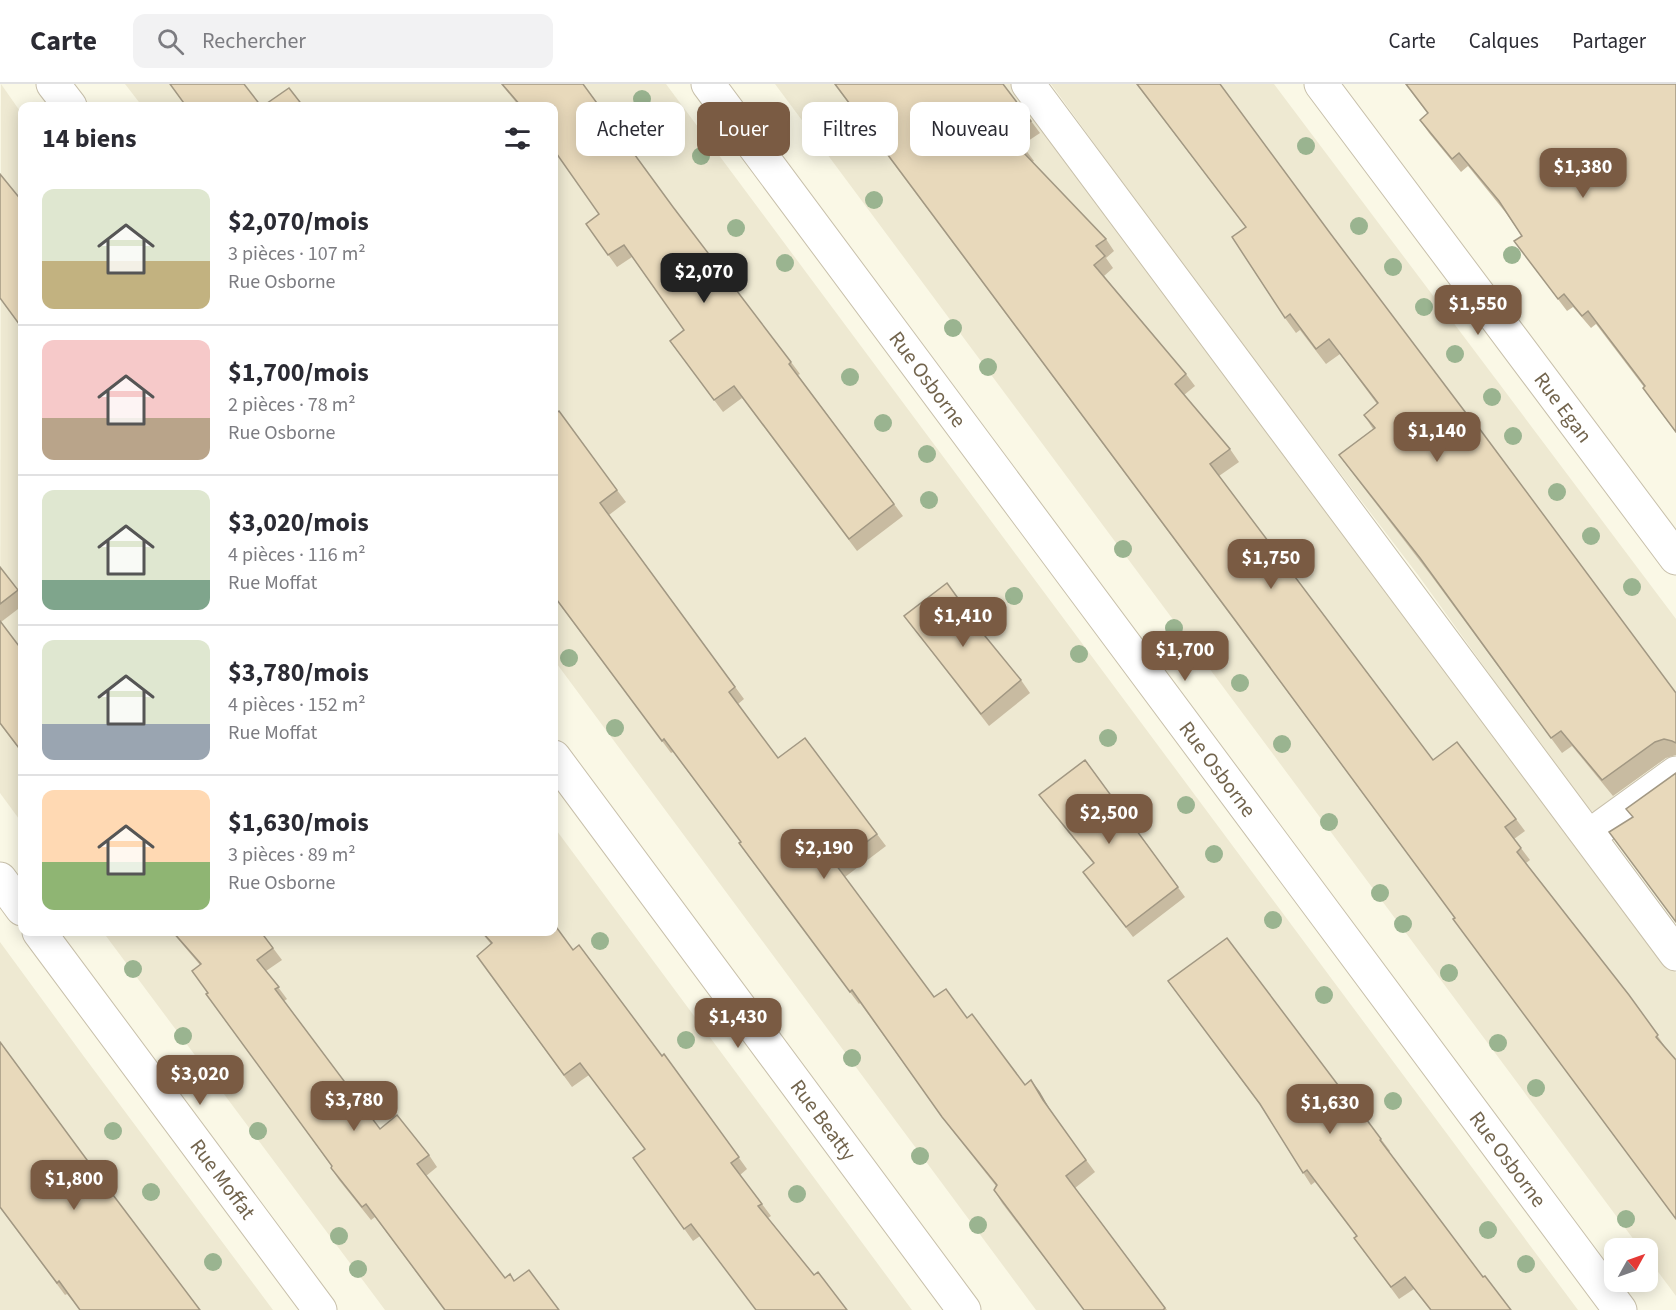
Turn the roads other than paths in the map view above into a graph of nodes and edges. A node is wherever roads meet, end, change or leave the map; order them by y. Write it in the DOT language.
graph roads {
  1 [pos="53,84"];
  2 [pos="708,84"];
  3 [pos="1028,84"];
  4 [pos="1321,84"];
  5 [pos="67,102"];
  6 [pos="1676,558"];
  7 [pos="558,762"];
  8 [pos="1676,773"];
  9 [pos="1589,836"];
  10 [pos="0,879"];
  11 [pos="18,904"];
  12 [pos="42,936"];
  13 [pos="1676,954"];
  14 [pos="320,1310"];
  15 [pos="964,1310"];
  16 [pos="1620,1310"];
  1 -- 5 [label="street"];
  2 -- 16 [label="street, Rue Osborne"];
  3 -- 9 [label="street"];
  4 -- 6 [label="street, Rue Egan"];
  7 -- 15 [label="street, Rue Beatty"];
  8 -- 9 [label="street"];
  9 -- 13 [label="street"];
  10 -- 11 [label="street"];
  12 -- 14 [label="street, Rue Moffat"];
}
